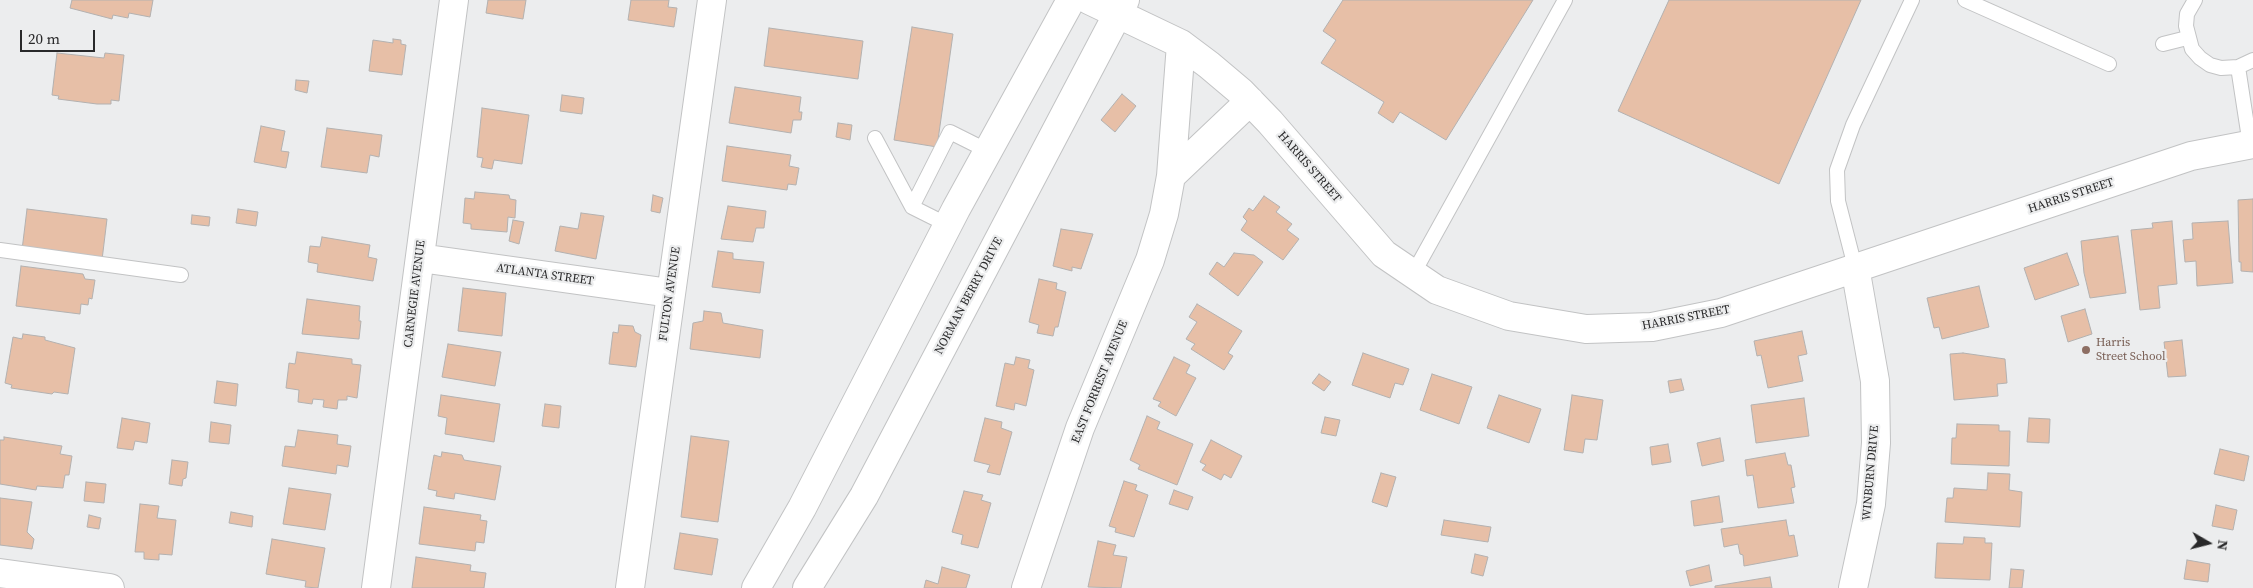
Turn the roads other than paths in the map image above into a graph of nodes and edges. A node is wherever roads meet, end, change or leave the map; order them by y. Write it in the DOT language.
graph roads {
  1 [pos="454,0"];
  2 [pos="712,0"];
  3 [pos="1071,0"];
  4 [pos="1089,0"];
  5 [pos="1565,0"];
  6 [pos="1912,0"];
  7 [pos="1965,0"];
  8 [pos="2196,0"];
  9 [pos="1121,7"];
  10 [pos="2187,38"];
  11 [pos="1181,44"];
  12 [pos="2163,44"];
  13 [pos="2253,60"];
  14 [pos="2109,64"];
  15 [pos="2238,67"];
  16 [pos="1250,101"];
  17 [pos="875,138"];
  18 [pos="2251,144"];
  19 [pos="988,151"];
  20 [pos="1171,176"];
  21 [pos="912,207"];
  22 [pos="948,225"];
  23 [pos="0,250"];
  24 [pos="420,258"];
  25 [pos="1855,267"];
  26 [pos="1413,274"];
  27 [pos="181,275"];
  28 [pos="670,293"];
  29 [pos="0,572"];
  30 [pos="110,588"];
  31 [pos="376,588"];
  32 [pos="630,588"];
  33 [pos="756,588"];
  34 [pos="807,588"];
  35 [pos="1026,588"];
  36 [pos="1852,588"];
  1 -- 24 [label="street, CARNEGIE AVENUE"];
  2 -- 28 [label="street, FULTON AVENUE"];
  3 -- 19 [label="street"];
  4 -- 9 [label="street, HARRIS STREET"];
  5 -- 26 [label="lane"];
  6 -- 25 [label="lane"];
  7 -- 14 [label="lane"];
  8 -- 10 [label="lane"];
  9 -- 11 [label="street, HARRIS STREET"];
  9 -- 34 [label="street, NORMAN BERRY DRIVE"];
  10 -- 12 [label="lane"];
  10 -- 15 [label="lane"];
  11 -- 16 [label="street, HARRIS STREET"];
  11 -- 20 [label="street, EAST FORREST AVENUE"];
  13 -- 15 [label="lane"];
  15 -- 18 [label="lane"];
  16 -- 20 [label="street"];
  16 -- 26 [label="street, HARRIS STREET"];
  17 -- 21 [label="lane"];
  18 -- 25 [label="street, HARRIS STREET"];
  19 -- 21 [label="lane"];
  19 -- 22 [label="street"];
  20 -- 35 [label="street, EAST FORREST AVENUE"];
  21 -- 22 [label="lane"];
  22 -- 33 [label="street"];
  23 -- 27 [label="lane"];
  24 -- 28 [label="street, ATLANTA STREET"];
  24 -- 31 [label="street, CARNEGIE AVENUE"];
  25 -- 26 [label="street, HARRIS STREET"];
  25 -- 36 [label="street, WINBURN DRIVE"];
  28 -- 32 [label="street, FULTON AVENUE"];
  29 -- 30 [label="street"];
}
